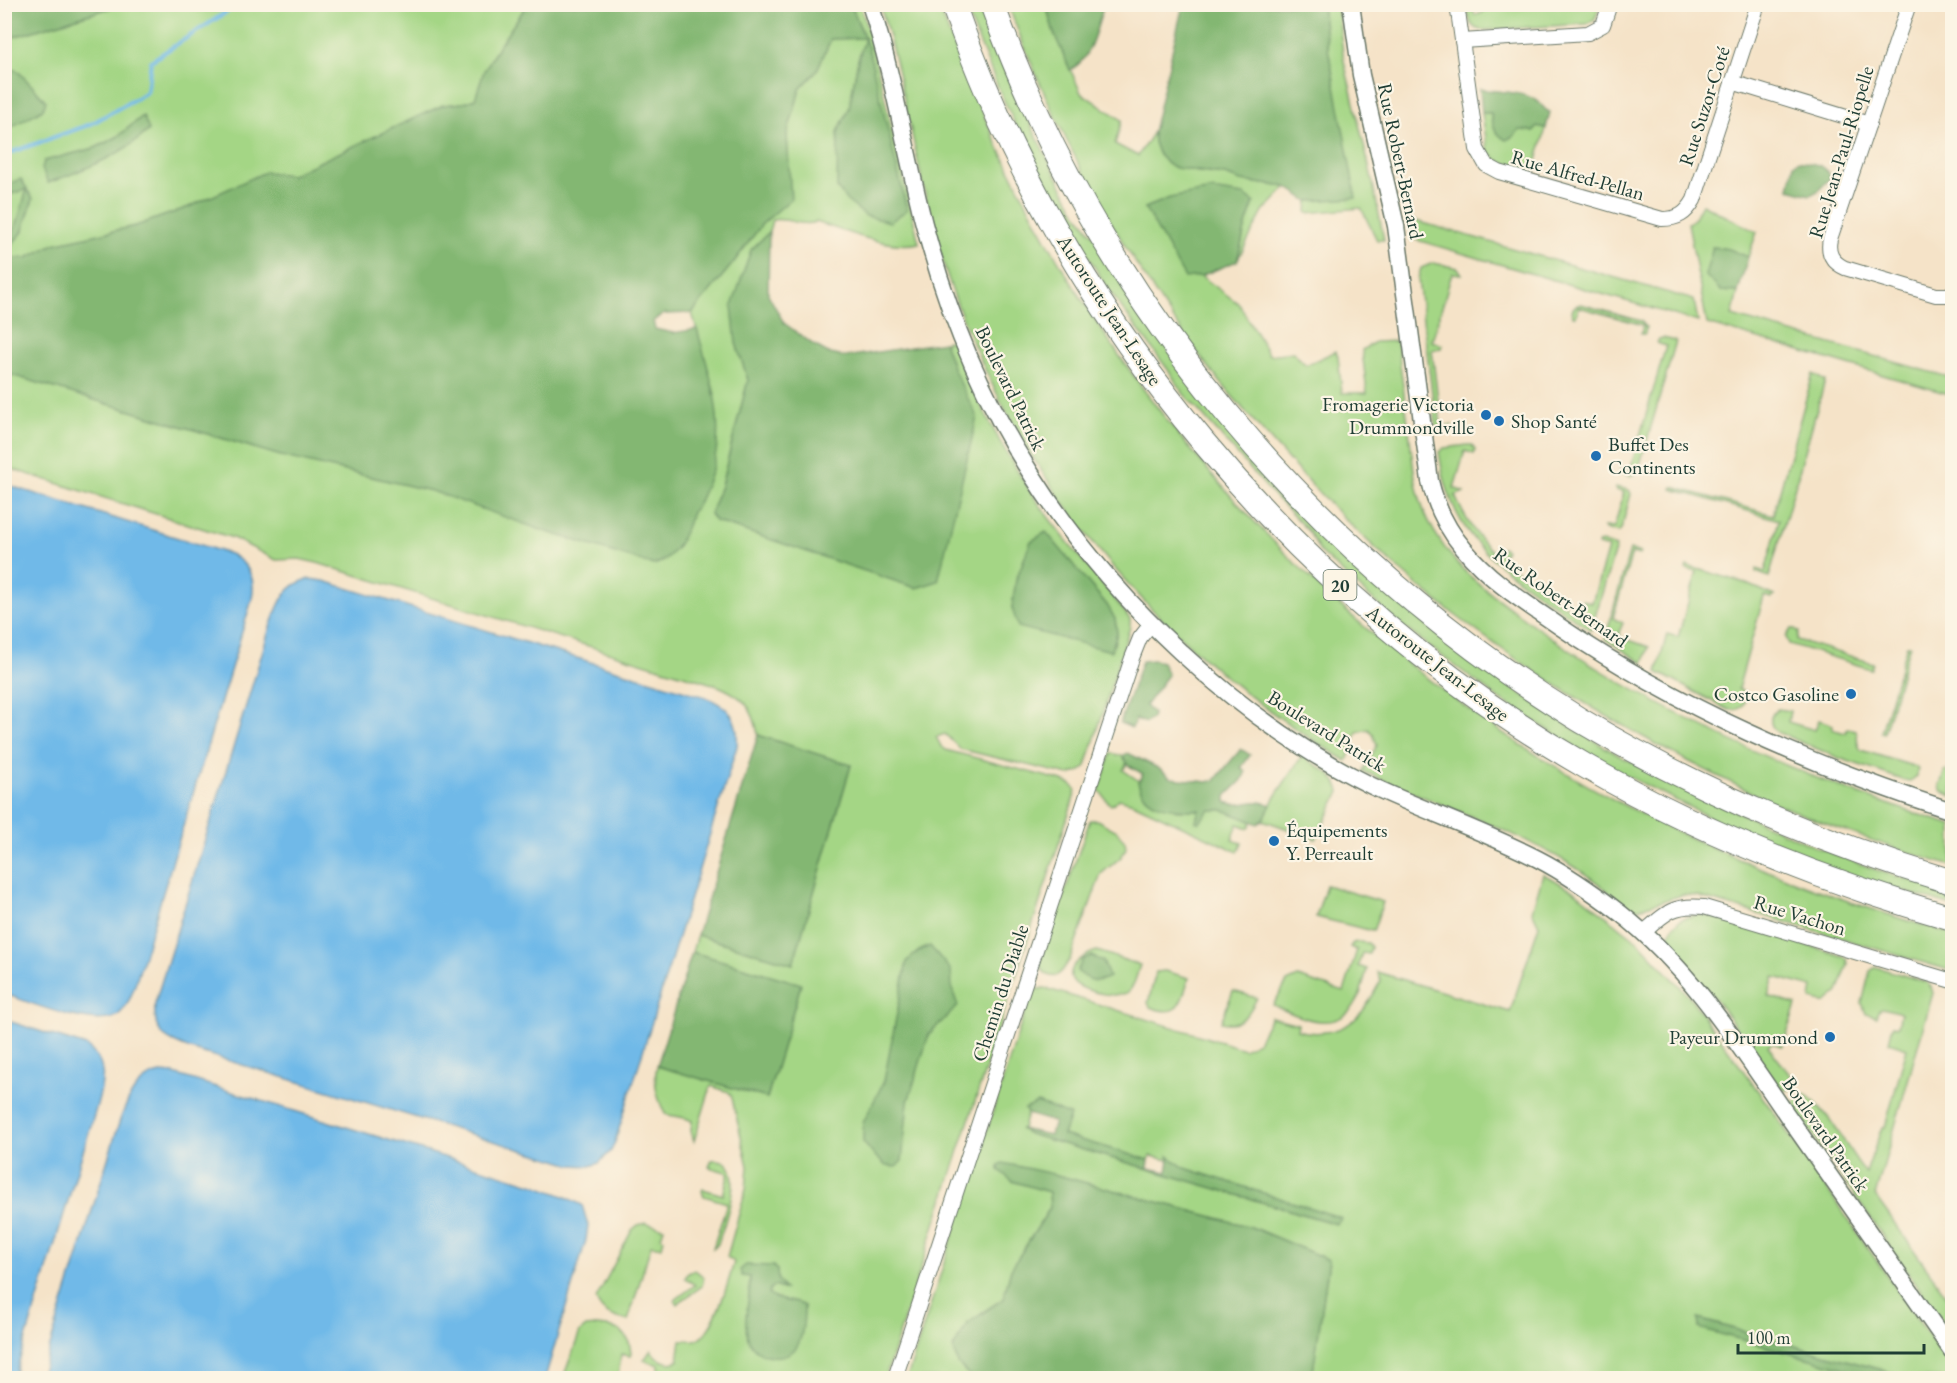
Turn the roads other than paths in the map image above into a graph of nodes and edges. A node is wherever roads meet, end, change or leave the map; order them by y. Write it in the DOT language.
graph roads {
  1 [pos="870,4"];
  2 [pos="953,4"];
  3 [pos="992,4"];
  4 [pos="1351,4"];
  5 [pos="1457,4"];
  6 [pos="1610,4"];
  7 [pos="1758,4"];
  8 [pos="1908,4"];
  9 [pos="1462,41"];
  10 [pos="1732,82"];
  11 [pos="1869,124"];
  12 [pos="1681,216"];
  13 [pos="1953,293"];
  14 [pos="1151,624"];
  15 [pos="1953,811"];
  16 [pos="1953,882"];
  17 [pos="1953,918"];
  18 [pos="1643,933"];
  19 [pos="1953,981"];
  20 [pos="1953,1352"];
  21 [pos="895,1378"];
  1 -- 14 [label="street, Boulevard Patrick"];
  2 -- 17 [label="highway, Autoroute Jean-Lesage / 20"];
  3 -- 16 [label="highway, Autoroute Jean-Lesage / 20"];
  4 -- 15 [label="street, Rue Robert-Bernard"];
  5 -- 9 [label="street, Rue Alfred-Pellan"];
  6 -- 9 [label="street"];
  7 -- 10 [label="street, Rue Suzor-Coté"];
  8 -- 11 [label="street, Rue Jean-Paul-Riopelle"];
  9 -- 12 [label="street, Rue Alfred-Pellan"];
  10 -- 11 [label="street"];
  10 -- 12 [label="street, Rue Suzor-Coté"];
  11 -- 13 [label="street, Rue Jean-Paul-Riopelle"];
  14 -- 18 [label="street, Boulevard Patrick"];
  14 -- 21 [label="street, Chemin du Diable"];
  18 -- 19 [label="street, Rue Vachon"];
  18 -- 20 [label="street, Boulevard Patrick"];
}
